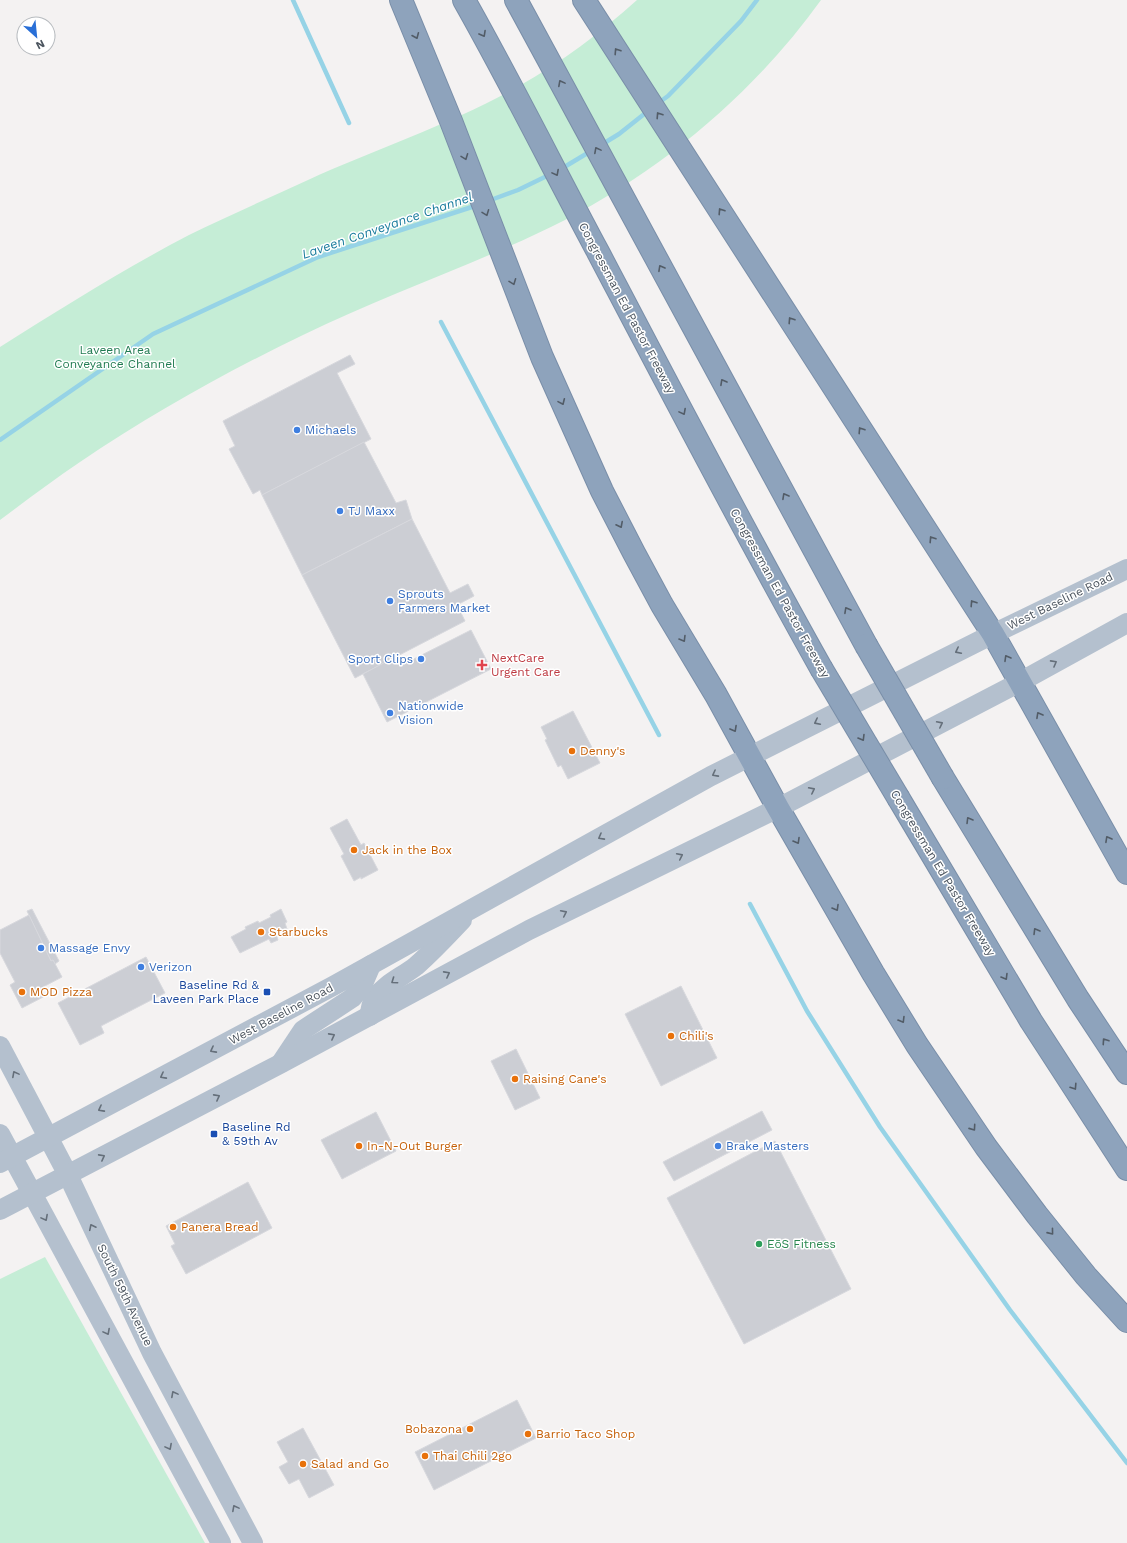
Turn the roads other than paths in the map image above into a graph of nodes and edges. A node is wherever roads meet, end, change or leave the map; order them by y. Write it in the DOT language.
graph roads {
  1 [pos="401,0"];
  2 [pos="464,0"];
  3 [pos="516,0"];
  4 [pos="584,0"];
  5 [pos="1127,569"];
  6 [pos="1127,623"];
  7 [pos="993,634"];
  8 [pos="1020,682"];
  9 [pos="749,756"];
  10 [pos="778,808"];
  11 [pos="1127,873"];
  12 [pos="474,907"];
  13 [pos="371,965"];
  14 [pos="370,1016"];
  15 [pos="0,1046"];
  16 [pos="280,1064"];
  17 [pos="1127,1073"];
  18 [pos="0,1134"];
  19 [pos="48,1138"];
  20 [pos="6,1160"];
  21 [pos="1127,1169"];
  22 [pos="68,1175"];
  23 [pos="32,1194"];
  24 [pos="0,1210"];
  25 [pos="1127,1321"];
  26 [pos="221,1543"];
  27 [pos="253,1543"];
  1 -- 9 [label="highway, one-way"];
  2 -- 21 [label="highway, Congressman Ed Pastor Freeway, one-way, bridge"];
  17 -- 3 [label="highway, one-way, bridge"];
  7 -- 4 [label="highway, one-way"];
  5 -- 7 [label="main road, West Baseline Road"];
  8 -- 6 [label="main road, one-way"];
  8 -- 7 [label="highway, one-way"];
  7 -- 9 [label="main road, West Baseline Road, one-way"];
  10 -- 8 [label="main road, one-way"];
  11 -- 8 [label="highway, one-way"];
  9 -- 10 [label="highway"];
  9 -- 12 [label="main road, West Baseline Road, one-way"];
  14 -- 10 [label="main road, one-way"];
  10 -- 25 [label="highway, one-way"];
  12 -- 13 [label="main road, West Baseline Road"];
  12 -- 14 [label="main road, one-way"];
  13 -- 16 [label="main road"];
  13 -- 19 [label="main road, West Baseline Road, one-way"];
  16 -- 14 [label="main road, one-way"];
  19 -- 15 [label="main road, South 59th Avenue, one-way"];
  22 -- 16 [label="main road, one-way"];
  18 -- 20 [label="main road"];
  19 -- 20 [label="main road"];
  19 -- 22 [label="main road, South 59th Avenue"];
  20 -- 23 [label="main road"];
  22 -- 23 [label="main road"];
  27 -- 22 [label="main road, South 59th Avenue, one-way"];
  23 -- 24 [label="main road"];
  23 -- 26 [label="main road, one-way"];
}
